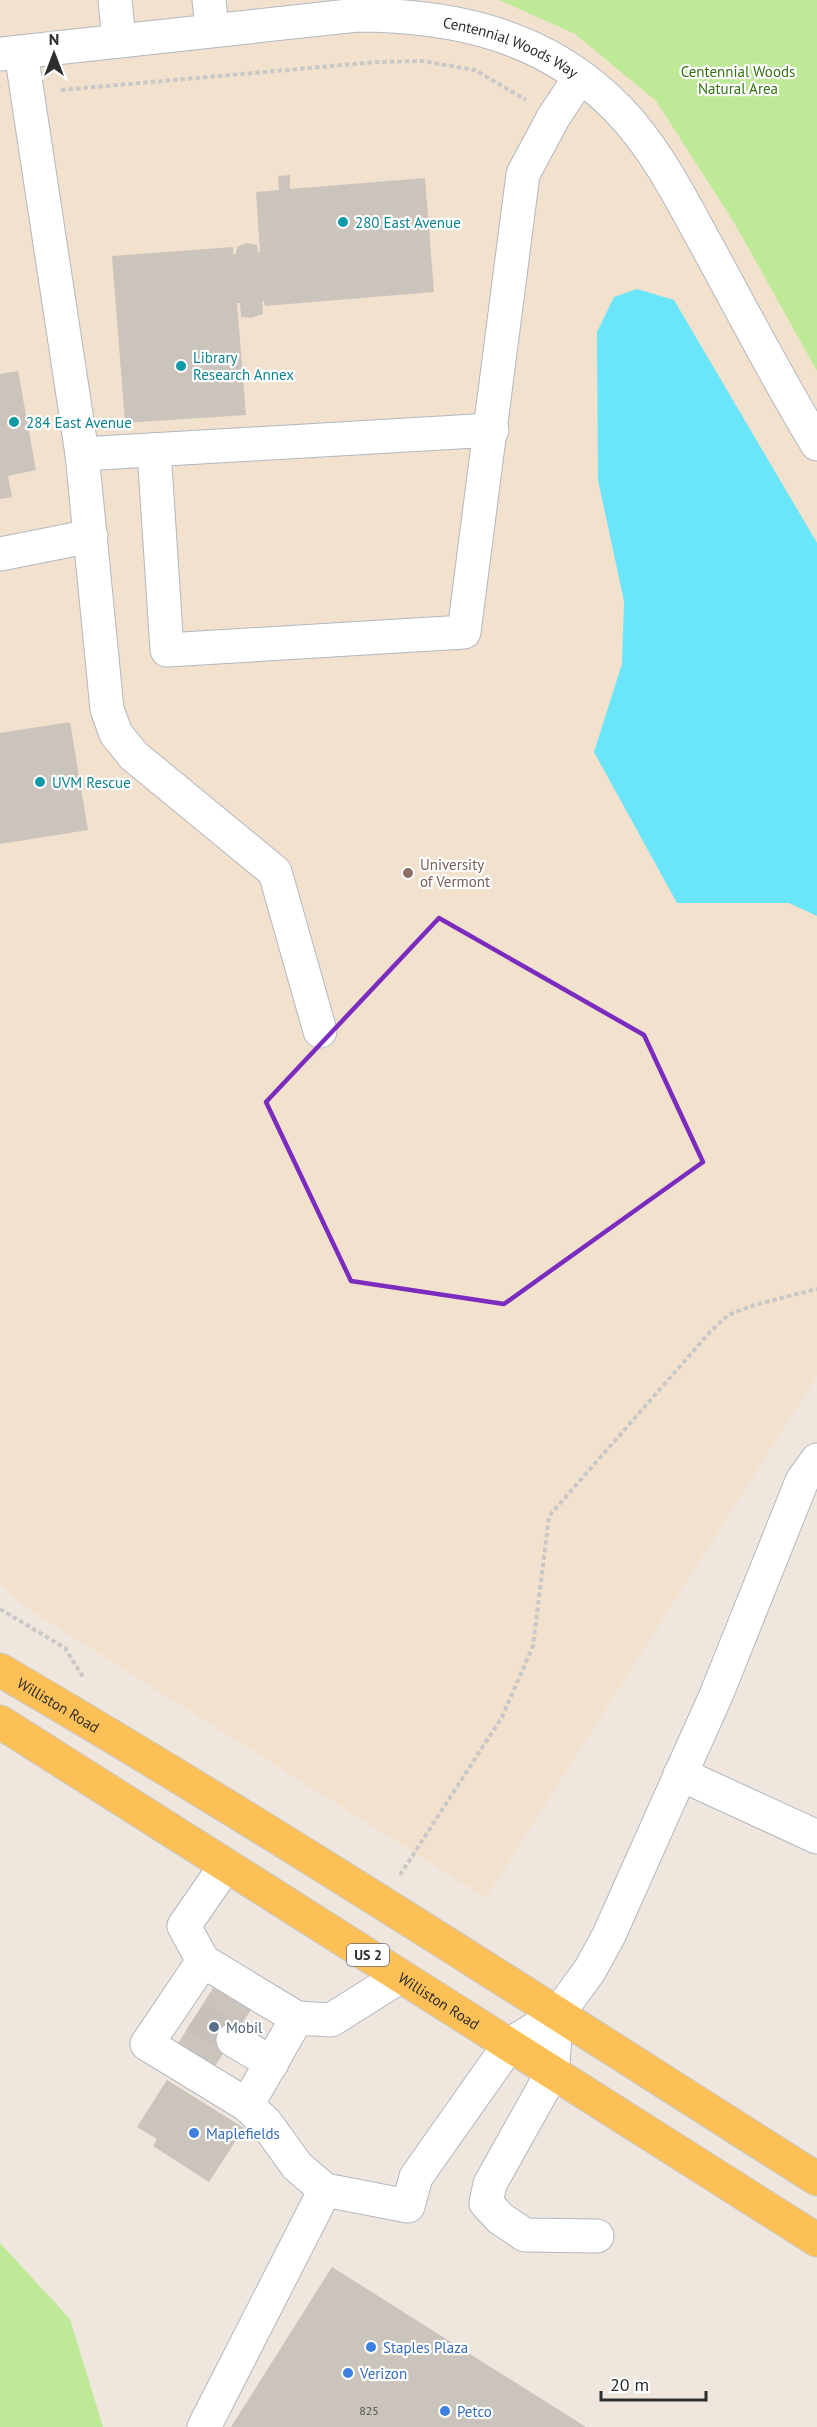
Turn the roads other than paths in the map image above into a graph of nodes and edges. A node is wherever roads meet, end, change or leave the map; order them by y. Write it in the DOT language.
graph roads {
  1 [pos="115,0"];
  2 [pos="210,15"];
  3 [pos="119,41"];
  4 [pos="10,53"];
  5 [pos="580,77"];
  6 [pos="492,430"];
  7 [pos="817,444"];
  8 [pos="154,450"];
  9 [pos="82,454"];
  10 [pos="91,536"];
  11 [pos="0,554"];
  12 [pos="320,1031"];
  13 [pos="817,1460"];
  14 [pos="0,1670"];
  15 [pos="0,1722"];
  16 [pos="680,1774"];
  17 [pos="817,1837"];
  18 [pos="226,1865"];
  19 [pos="203,1961"];
  20 [pos="401,1976"];
  21 [pos="557,2015"];
  22 [pos="297,2018"];
  23 [pos="233,2040"];
  24 [pos="509,2045"];
  25 [pos="272,2063"];
  26 [pos="552,2073"];
  27 [pos="247,2105"];
  28 [pos="817,2179"];
  29 [pos="325,2190"];
  30 [pos="597,2236"];
  31 [pos="817,2240"];
  32 [pos="204,2427"];
  1 -- 3 [label="street"];
  2 -- 3 [label="street, Centennial Woods Way"];
  2 -- 5 [label="street, Centennial Woods Way"];
  3 -- 4 [label="street, Centennial Woods Way"];
  4 -- 9 [label="street"];
  5 -- 6 [label="street"];
  5 -- 7 [label="street, Centennial Woods Way"];
  6 -- 8 [label="street"];
  6 -- 8 [label="street"];
  8 -- 9 [label="street"];
  9 -- 10 [label="street"];
  10 -- 11 [label="street"];
  10 -- 12 [label="street"];
  13 -- 16 [label="street"];
  14 -- 21 [label="main road, Williston Road"];
  15 -- 18 [label="main road, Williston Road / US 2"];
  16 -- 17 [label="street"];
  16 -- 21 [label="street"];
  18 -- 19 [label="street"];
  18 -- 20 [label="main road, Williston Road / US 2"];
  19 -- 22 [label="street"];
  19 -- 27 [label="street"];
  20 -- 22 [label="street"];
  20 -- 24 [label="main road, Williston Road / US 2"];
  21 -- 24 [label="street"];
  21 -- 26 [label="street"];
  21 -- 28 [label="main road, Williston Road"];
  22 -- 25 [label="street"];
  23 -- 25 [label="street"];
  24 -- 26 [label="main road, Williston Road / US 2"];
  24 -- 29 [label="street"];
  25 -- 27 [label="street"];
  26 -- 30 [label="street"];
  26 -- 31 [label="main road, Williston Road / US 2"];
  27 -- 29 [label="street"];
  29 -- 32 [label="street"];
}
